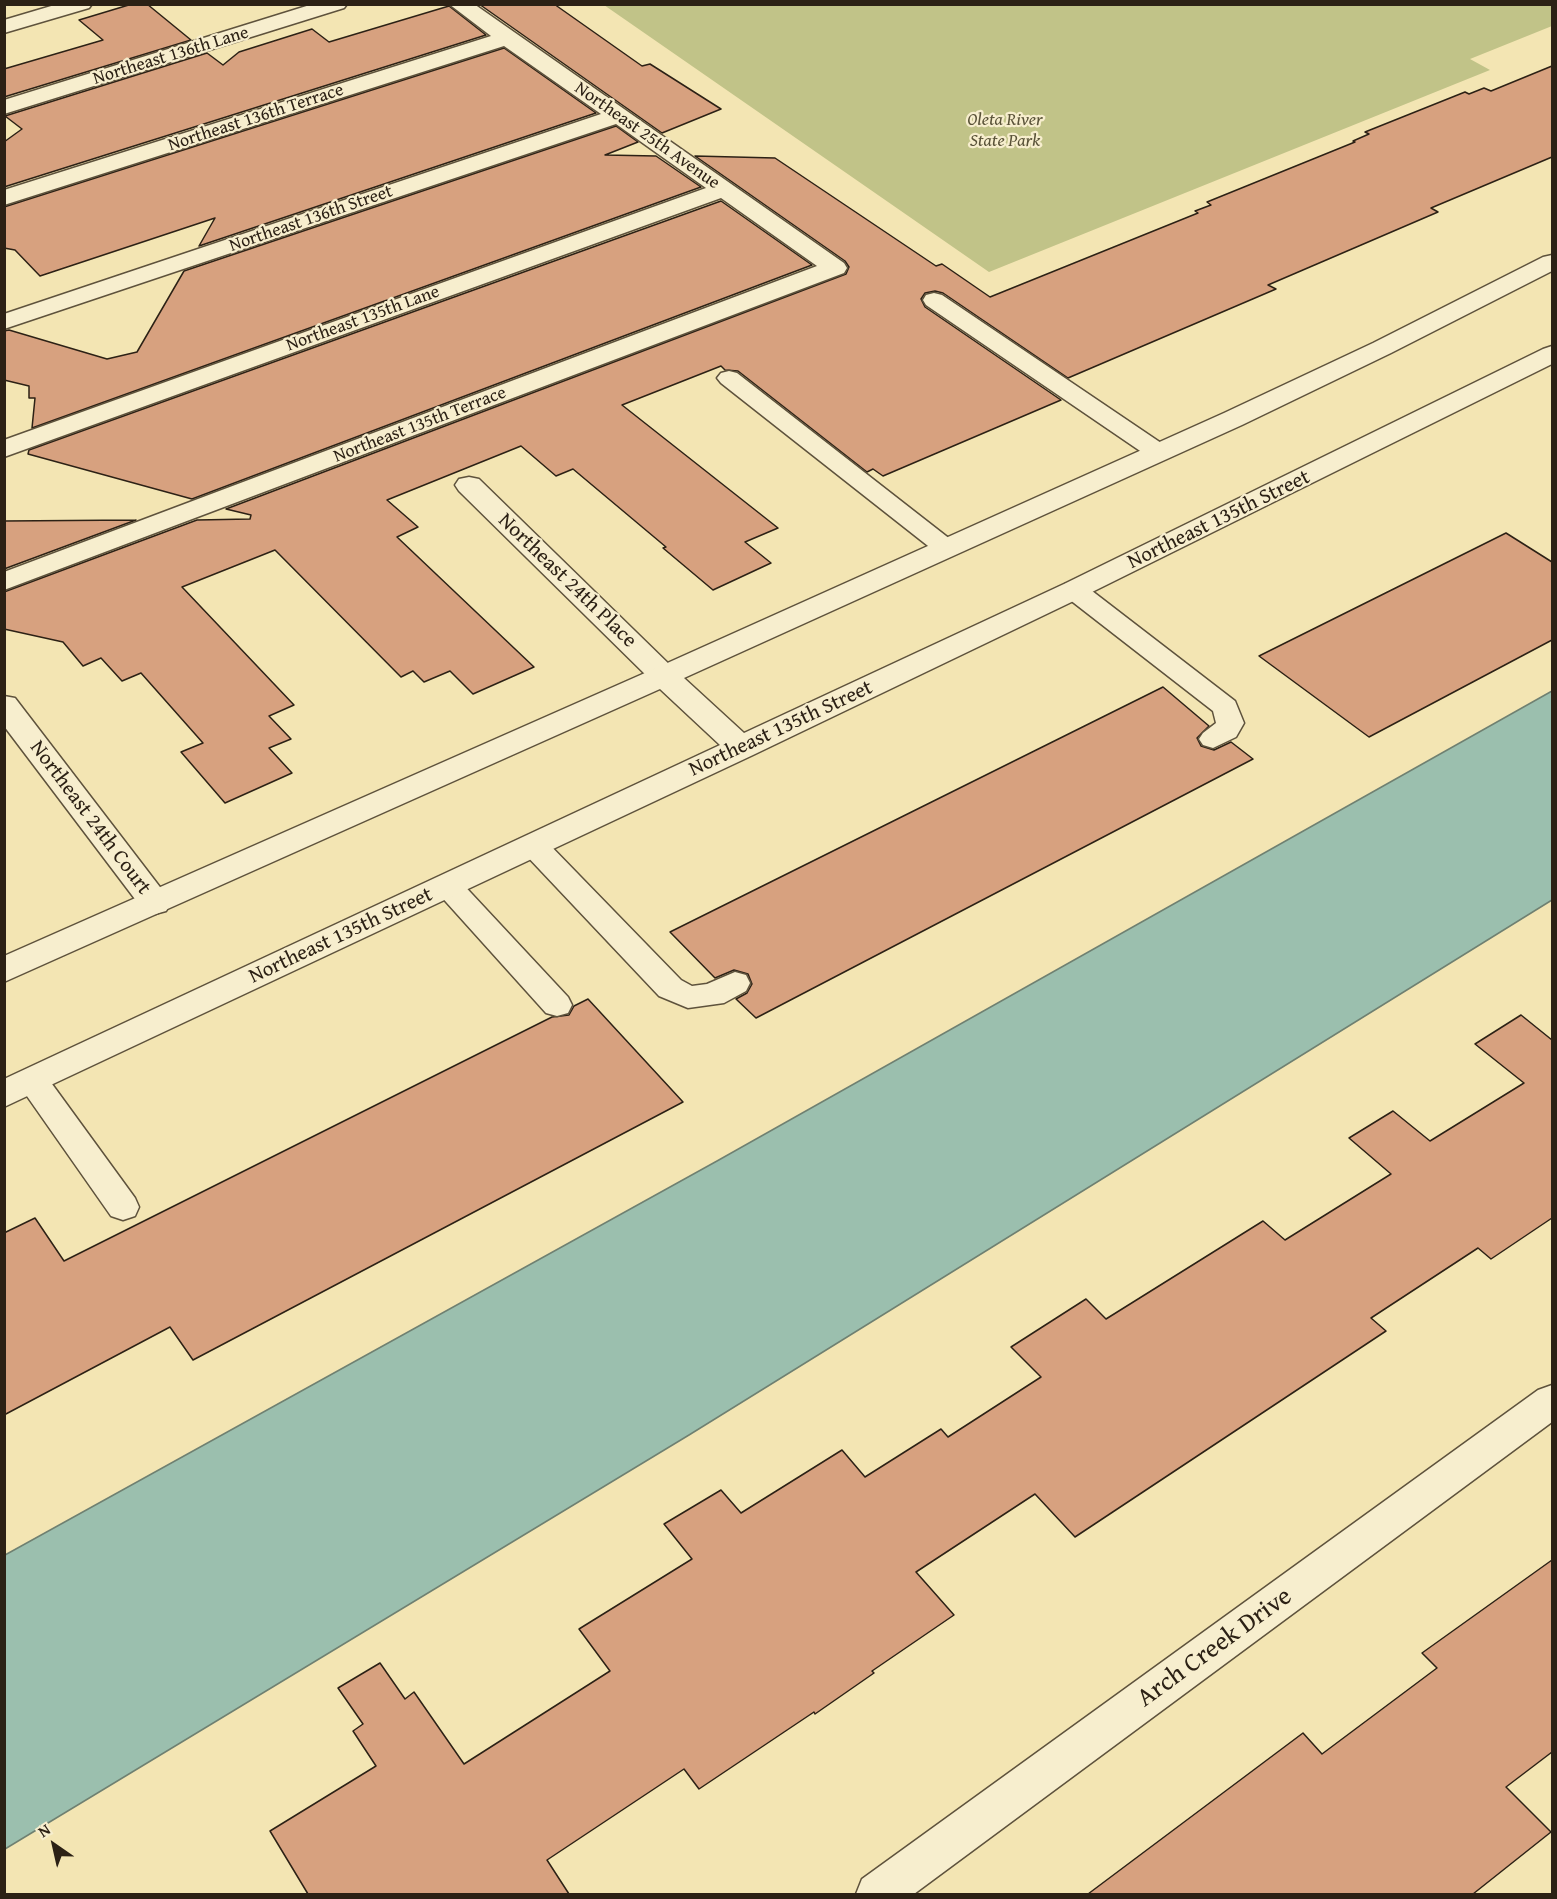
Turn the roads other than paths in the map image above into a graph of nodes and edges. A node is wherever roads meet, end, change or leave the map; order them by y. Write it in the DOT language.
graph roads {
  1 [pos="82,4"];
  2 [pos="337,4"];
  3 [pos="459,4"];
  4 [pos="4,27"];
  5 [pos="507,38"];
  6 [pos="4,106"];
  7 [pos="618,116"];
  8 [pos="723,190"];
  9 [pos="4,198"];
  10 [pos="1552,261"];
  11 [pos="835,268"];
  12 [pos="934,300"];
  13 [pos="4,322"];
  14 [pos="1552,354"];
  15 [pos="729,378"];
  16 [pos="4,449"];
  17 [pos="1158,452"];
  18 [pos="469,485"];
  19 [pos="946,548"];
  20 [pos="4,582"];
  21 [pos="1074,590"];
  22 [pos="664,676"];
  23 [pos="4,705"];
  24 [pos="1214,739"];
  25 [pos="741,748"];
  26 [pos="534,846"];
  27 [pos="448,886"];
  28 [pos="155,903"];
  29 [pos="4,970"];
  30 [pos="735,983"];
  31 [pos="557,1005"];
  32 [pos="33,1081"];
  33 [pos="4,1094"];
  34 [pos="123,1207"];
  35 [pos="1552,1401"];
  36 [pos="878,1894"];
  1 -- 4 [label="street"];
  2 -- 6 [label="street, Northeast 136th Lane"];
  3 -- 5 [label="street, Northeast 25th Avenue"];
  5 -- 7 [label="street, Northeast 25th Avenue"];
  5 -- 9 [label="street, Northeast 136th Terrace"];
  7 -- 8 [label="street, Northeast 25th Avenue"];
  7 -- 13 [label="street, Northeast 136th Street"];
  8 -- 11 [label="street, Northeast 25th Avenue"];
  8 -- 16 [label="street, Northeast 135th Lane"];
  10 -- 17 [label="street"];
  11 -- 20 [label="street, Northeast 135th Terrace"];
  12 -- 17 [label="lane"];
  14 -- 21 [label="street, Northeast 135th Street"];
  15 -- 19 [label="lane"];
  17 -- 19 [label="street"];
  18 -- 22 [label="street, Northeast 24th Place"];
  19 -- 22 [label="street"];
  21 -- 24 [label="lane"];
  21 -- 25 [label="street, Northeast 135th Street"];
  22 -- 25 [label="street, Northeast 24th Place"];
  22 -- 28 [label="street"];
  23 -- 28 [label="street, Northeast 24th Court"];
  25 -- 26 [label="street, Northeast 135th Street"];
  26 -- 27 [label="street, Northeast 135th Street"];
  26 -- 30 [label="lane"];
  27 -- 31 [label="lane"];
  27 -- 32 [label="street, Northeast 135th Street"];
  28 -- 29 [label="street"];
  32 -- 33 [label="street, Northeast 135th Street"];
  32 -- 34 [label="lane"];
  35 -- 36 [label="street, Arch Creek Drive"];
}
